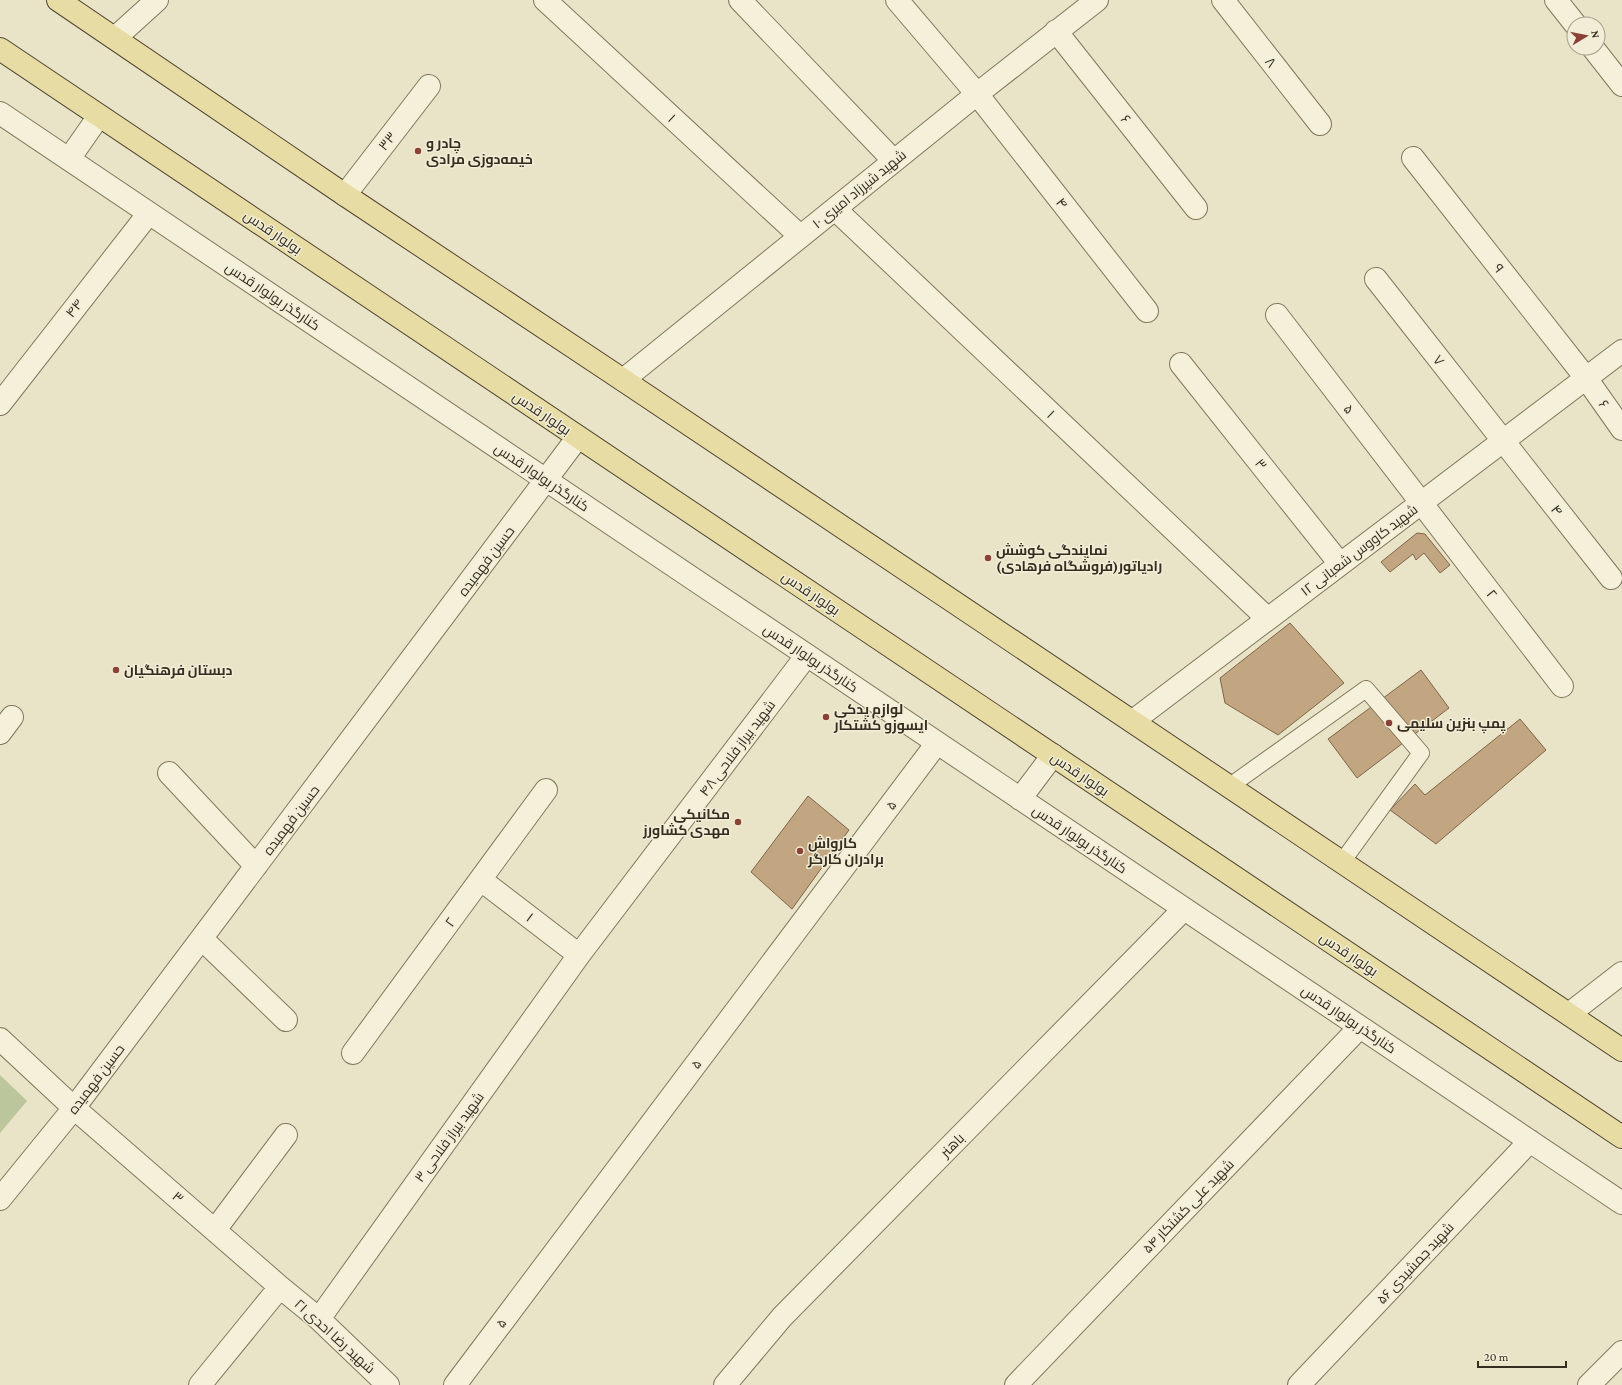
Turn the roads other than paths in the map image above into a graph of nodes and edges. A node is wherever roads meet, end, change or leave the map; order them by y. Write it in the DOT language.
graph roads {
  1 [pos="58,0"];
  2 [pos="157,0"];
  3 [pos="545,0"];
  4 [pos="740,0"];
  5 [pos="897,0"];
  6 [pos="1095,0"];
  7 [pos="1223,0"];
  8 [pos="1556,0"];
  9 [pos="1569,16"];
  10 [pos="1056,31"];
  11 [pos="115,38"];
  12 [pos="0,49"];
  13 [pos="1599,56"];
  14 [pos="1622,85"];
  15 [pos="429,86"];
  16 [pos="977,94"];
  17 [pos="0,113"];
  18 [pos="100,116"];
  19 [pos="1320,124"];
  20 [pos="1413,158"];
  21 [pos="69,159"];
  22 [pos="894,161"];
  23 [pos="345,195"];
  24 [pos="835,208"];
  25 [pos="1196,208"];
  26 [pos="149,213"];
  27 [pos="800,236"];
  28 [pos="1376,279"];
  29 [pos="1147,311"];
  30 [pos="1277,315"];
  31 [pos="1622,351"];
  32 [pos="1181,364"];
  33 [pos="1586,378"];
  34 [pos="624,380"];
  35 [pos="0,404"];
  36 [pos="1622,429"];
  37 [pos="578,437"];
  38 [pos="1503,441"];
  39 [pos="546,480"];
  40 [pos="1421,503"];
  41 [pos="1340,564"];
  42 [pos="1611,578"];
  43 [pos="1268,619"];
  44 [pos="807,655"];
  45 [pos="1562,686"];
  46 [pos="1133,721"];
  47 [pos="938,743"];
  48 [pos="1053,755"];
  49 [pos="169,773"];
  50 [pos="1230,786"];
  51 [pos="546,790"];
  52 [pos="1020,799"];
  53 [pos="1342,862"];
  54 [pos="256,866"];
  55 [pos="481,880"];
  56 [pos="1184,909"];
  57 [pos="202,939"];
  58 [pos="579,955"];
  59 [pos="1622,973"];
  60 [pos="1569,1014"];
  61 [pos="286,1020"];
  62 [pos="1360,1027"];
  63 [pos="0,1039"];
  64 [pos="1622,1050"];
  65 [pos="353,1053"];
  66 [pos="74,1108"];
  67 [pos="286,1135"];
  68 [pos="1622,1137"];
  69 [pos="1530,1141"];
  70 [pos="0,1199"];
  71 [pos="1622,1203"];
  72 [pos="215,1230"];
  73 [pos="280,1288"];
  74 [pos="319,1319"];
  75 [pos="1622,1352"];
  76 [pos="200,1385"];
  77 [pos="388,1385"];
  78 [pos="455,1385"];
  79 [pos="725,1385"];
  80 [pos="1016,1385"];
  81 [pos="1299,1385"];
  82 [pos="1589,1385"];
  1 -- 11 [label="main road"];
  2 -- 11 [label="street"];
  3 -- 27 [label="street, ۱"];
  4 -- 22 [label="street"];
  5 -- 16 [label="street, ۴"];
  6 -- 10 [label="street, شهید شیرزاد امیری ۱۰"];
  7 -- 19 [label="street, ۸"];
  8 -- 9 [label="street"];
  10 -- 16 [label="street, شهید شیرزاد امیری ۱۰"];
  10 -- 25 [label="street, ۶"];
  11 -- 23 [label="main road"];
  12 -- 18 [label="main road, بولوار قدس"];
  13 -- 14 [label="street"];
  15 -- 23 [label="street, ۳۳"];
  16 -- 22 [label="street, شهید شیرزاد امیری ۱۰"];
  16 -- 29 [label="street, ۴"];
  17 -- 21 [label="street, کنارگذر بولوار قدس"];
  18 -- 21 [label="street"];
  18 -- 37 [label="main road, بولوار قدس"];
  20 -- 33 [label="street, ۹"];
  21 -- 26 [label="street, کنارگذر بولوار قدس"];
  22 -- 24 [label="street, شهید شیرزاد امیری ۱۰"];
  23 -- 34 [label="main road"];
  24 -- 27 [label="street, شهید شیرزاد امیری ۱۰"];
  24 -- 43 [label="street, ۱"];
  26 -- 35 [label="street, ۴۴"];
  26 -- 39 [label="street, کنارگذر بولوار قدس"];
  27 -- 34 [label="street, شهید شیرزاد امیری ۱۰"];
  28 -- 38 [label="street, ۷"];
  30 -- 40 [label="street, ۵"];
  31 -- 33 [label="street, شهید کاووس شعبانی ۱۲"];
  32 -- 41 [label="street, ۳"];
  33 -- 36 [label="street, ۶"];
  33 -- 38 [label="street, شهید کاووس شعبانی ۱۲"];
  34 -- 46 [label="main road"];
  37 -- 39 [label="street, حسین فهمیده"];
  37 -- 48 [label="main road, بولوار قدس"];
  38 -- 40 [label="street, شهید کاووس شعبانی ۱۲"];
  38 -- 42 [label="street, ۴"];
  39 -- 44 [label="street, کنارگذر بولوار قدس"];
  39 -- 54 [label="street, حسین فهمیده"];
  40 -- 41 [label="street, شهید کاووس شعبانی ۱۲"];
  40 -- 45 [label="street, ۲"];
  41 -- 43 [label="street, شهید کاووس شعبانی ۱۲"];
  43 -- 46 [label="street, شهید کاووس شعبانی ۱۲"];
  44 -- 47 [label="street, کنارگذر بولوار قدس"];
  44 -- 58 [label="street, شهید بیراز فلاحی ۴۸"];
  46 -- 50 [label="main road"];
  47 -- 52 [label="street, کنارگذر بولوار قدس"];
  47 -- 78 [label="street, ۵"];
  48 -- 52 [label="street"];
  48 -- 68 [label="main road, بولوار قدس"];
  49 -- 54 [label="street"];
  50 -- 53 [label="main road"];
  50 -- 53 [label="lane"];
  51 -- 55 [label="street, ۲"];
  52 -- 56 [label="street, کنارگذر بولوار قدس"];
  53 -- 60 [label="main road"];
  54 -- 57 [label="street, حسین فهمیده"];
  55 -- 58 [label="street, ۱"];
  55 -- 65 [label="street, ۲"];
  56 -- 62 [label="street, کنارگذر بولوار قدس"];
  56 -- 79 [label="street, باهنر"];
  57 -- 61 [label="street"];
  57 -- 66 [label="street, حسین فهمیده"];
  58 -- 74 [label="street, شهید بیراز فلاحی ۳"];
  59 -- 60 [label="street"];
  60 -- 64 [label="main road"];
  62 -- 69 [label="street, کنارگذر بولوار قدس"];
  62 -- 80 [label="street, شهید علی کشتکار ۵۴"];
  63 -- 66 [label="street, ۳"];
  66 -- 70 [label="street, حسین فهمیده"];
  66 -- 72 [label="street, ۳"];
  67 -- 72 [label="street"];
  69 -- 71 [label="street, کنارگذر بولوار قدس"];
  69 -- 81 [label="street, شهید جمشیدی ۵۶"];
  72 -- 73 [label="street, ۳"];
  73 -- 74 [label="street, شهید رضا احدی ۲۱"];
  73 -- 76 [label="street"];
  74 -- 77 [label="street, شهید رضا احدی ۲۱"];
  75 -- 82 [label="street"];
}
